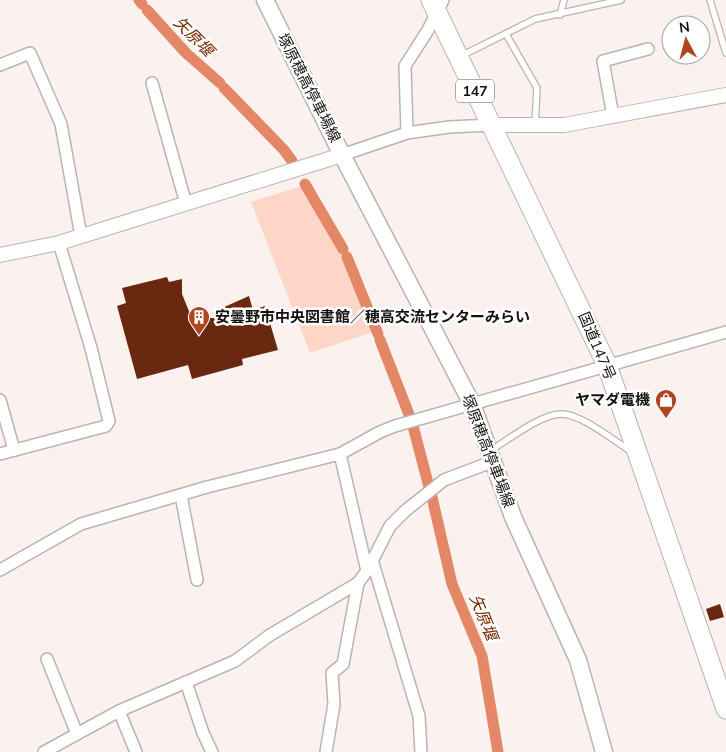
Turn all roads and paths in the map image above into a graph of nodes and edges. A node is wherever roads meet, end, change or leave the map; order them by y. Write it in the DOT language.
graph roads {
  1 [pos="265,0"];
  2 [pos="564,0"];
  3 [pos="621,0"];
  4 [pos="710,0"];
  5 [pos="437,4"];
  6 [pos="560,15"];
  7 [pos="506,34"];
  8 [pos="648,49"];
  9 [pos="726,53"];
  10 [pos="459,57"];
  11 [pos="0,65"];
  12 [pos="152,83"];
  13 [pos="726,95"];
  14 [pos="613,116"];
  15 [pos="492,125"];
  16 [pos="535,125"];
  17 [pos="407,133"];
  18 [pos="342,155"];
  19 [pos="186,204"];
  20 [pos="81,236"];
  21 [pos="59,243"];
  22 [pos="0,254"];
  23 [pos="726,332"];
  24 [pos="607,365"];
  25 [pos="0,400"];
  26 [pos="472,404"];
  27 [pos="14,450"];
  28 [pos="0,454"];
  29 [pos="340,454"];
  30 [pos="492,456"];
  31 [pos="640,457"];
  32 [pos="180,495"];
  33 [pos="372,560"];
  34 [pos="0,570"];
  35 [pos="366,571"];
  36 [pos="197,580"];
  37 [pos="358,583"];
  38 [pos="48,659"];
  39 [pos="186,682"];
  40 [pos="726,709"];
  41 [pos="119,710"];
  42 [pos="77,734"];
  43 [pos="44,752"];
  44 [pos="136,752"];
  45 [pos="212,752"];
  46 [pos="326,752"];
  47 [pos="421,752"];
  48 [pos="604,752"];
  1 -- 18 [label="main road, 塚原穂高停車場線"];
  2 -- 6 [label="lane"];
  3 -- 6 [label="lane"];
  4 -- 9 [label="lane"];
  5 -- 10 [label="highway, 国道147号 / 147"];
  5 -- 17 [label="street"];
  6 -- 7 [label="lane"];
  7 -- 10 [label="lane"];
  7 -- 16 [label="lane"];
  8 -- 14 [label="street"];
  10 -- 15 [label="highway, 国道147号 / 147"];
  11 -- 20 [label="street"];
  12 -- 19 [label="street"];
  13 -- 14 [label="street"];
  14 -- 16 [label="street"];
  15 -- 16 [label="street"];
  15 -- 17 [label="street"];
  15 -- 24 [label="highway, 国道147号 / 147"];
  17 -- 18 [label="street"];
  18 -- 19 [label="street"];
  18 -- 26 [label="main road, 塚原穂高停車場線"];
  19 -- 20 [label="street"];
  20 -- 21 [label="street"];
  21 -- 22 [label="street"];
  21 -- 27 [label="street"];
  23 -- 24 [label="street"];
  24 -- 26 [label="street"];
  24 -- 31 [label="highway, 国道147号 / 147"];
  25 -- 27 [label="street"];
  26 -- 29 [label="street"];
  26 -- 30 [label="main road, 塚原穂高停車場線"];
  27 -- 28 [label="street"];
  29 -- 32 [label="street"];
  29 -- 35 [label="street"];
  30 -- 31 [label="lane"];
  30 -- 33 [label="street"];
  30 -- 48 [label="main road, 塚原穂高停車場線"];
  31 -- 40 [label="highway, 国道147号 / 147"];
  32 -- 34 [label="street"];
  32 -- 36 [label="street"];
  33 -- 35 [label="street"];
  33 -- 47 [label="street"];
  35 -- 37 [label="street"];
  37 -- 39 [label="street"];
  37 -- 46 [label="street"];
  38 -- 42 [label="street"];
  39 -- 41 [label="street"];
  39 -- 45 [label="street"];
  41 -- 42 [label="street"];
  41 -- 44 [label="street"];
  42 -- 43 [label="street"];
}
